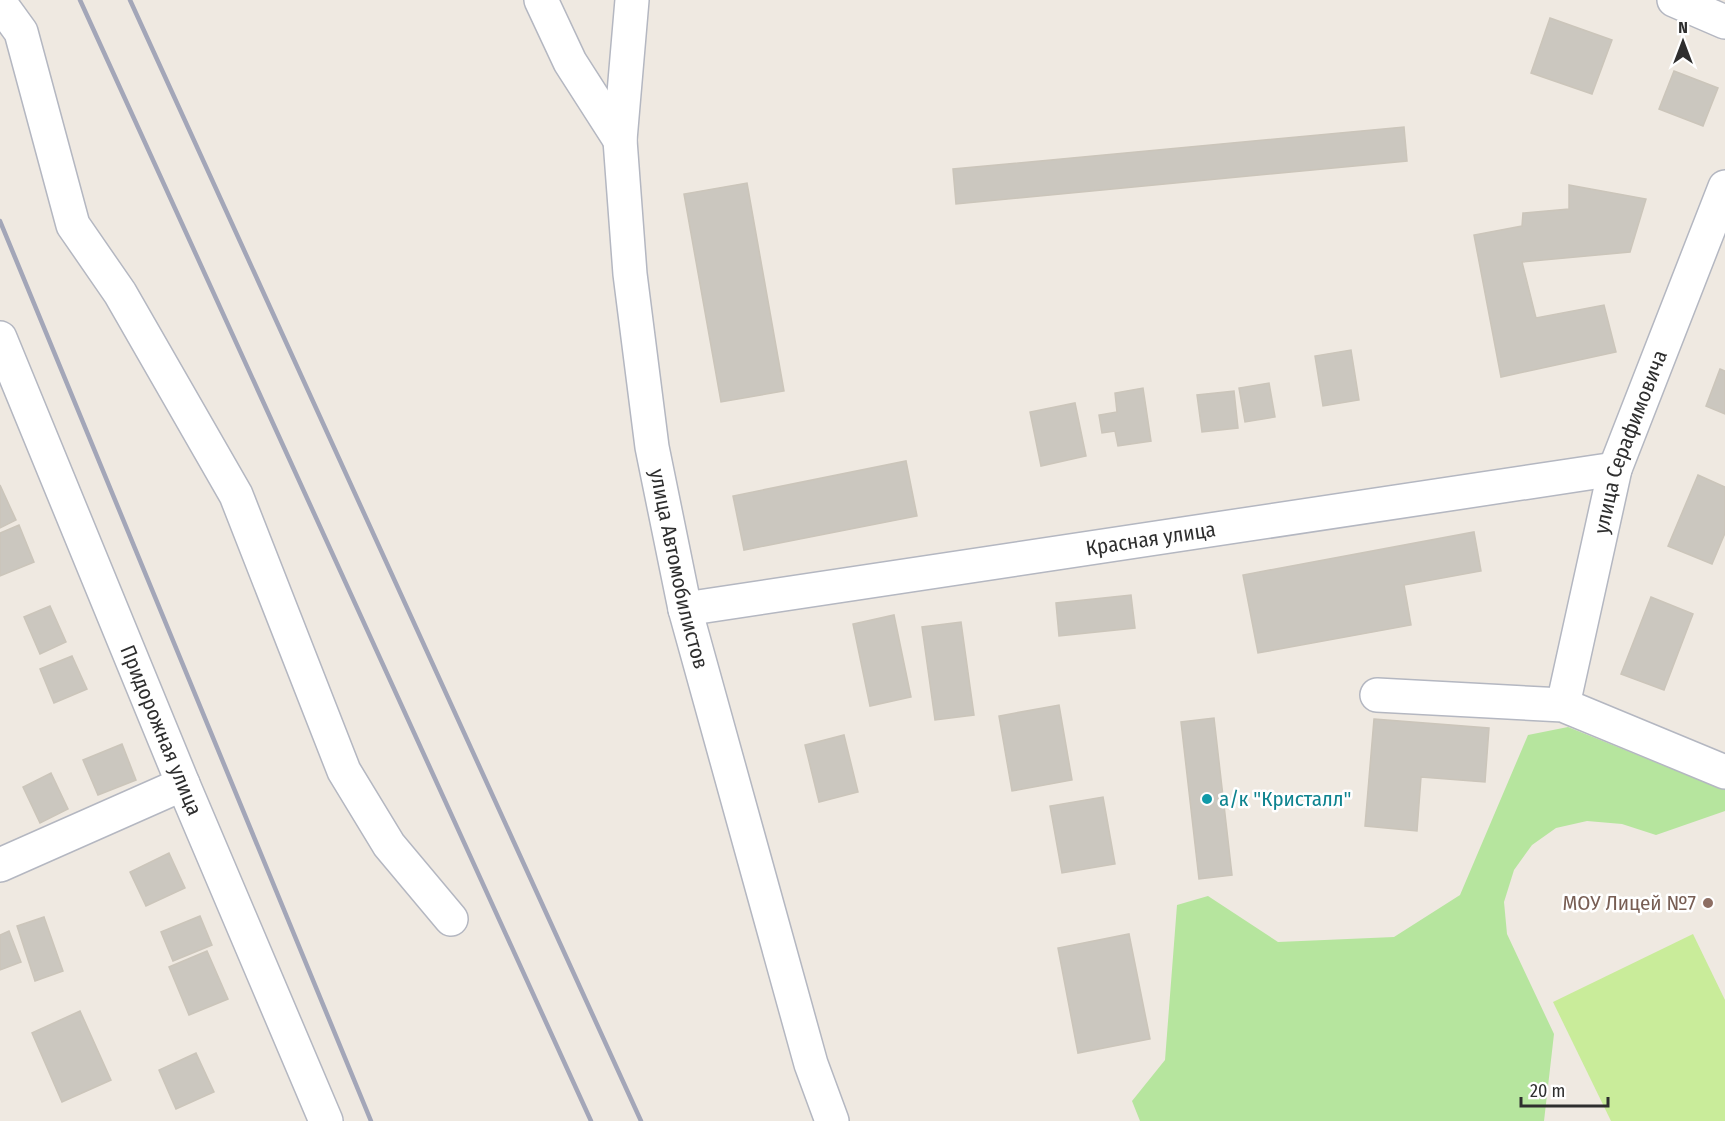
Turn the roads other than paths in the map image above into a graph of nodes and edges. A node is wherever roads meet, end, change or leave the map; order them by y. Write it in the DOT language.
graph roads {
  1 [pos="541,0"];
  2 [pos="632,0"];
  3 [pos="1674,0"];
  4 [pos="0,3"];
  5 [pos="1725,22"];
  6 [pos="620,140"];
  7 [pos="1725,187"];
  8 [pos="0,338"];
  9 [pos="1615,469"];
  10 [pos="685,609"];
  11 [pos="1377,695"];
  12 [pos="1563,705"];
  13 [pos="1725,772"];
  14 [pos="183,784"];
  15 [pos="0,865"];
  16 [pos="451,918"];
  17 [pos="326,1121"];
  18 [pos="832,1121"];
  1 -- 6 [label="street"];
  2 -- 6 [label="street, улица Автомобилистов"];
  3 -- 5 [label="street"];
  4 -- 16 [label="street"];
  6 -- 10 [label="street, улица Автомобилистов"];
  7 -- 9 [label="street, улица Серафимовича"];
  8 -- 14 [label="street, Придорожная улица"];
  9 -- 10 [label="street, Красная улица"];
  9 -- 12 [label="street, улица Серафимовича"];
  10 -- 18 [label="street, улица Автомобилистов"];
  11 -- 12 [label="street"];
  12 -- 13 [label="street"];
  14 -- 15 [label="street"];
  14 -- 17 [label="street, Придорожная улица"];
}
